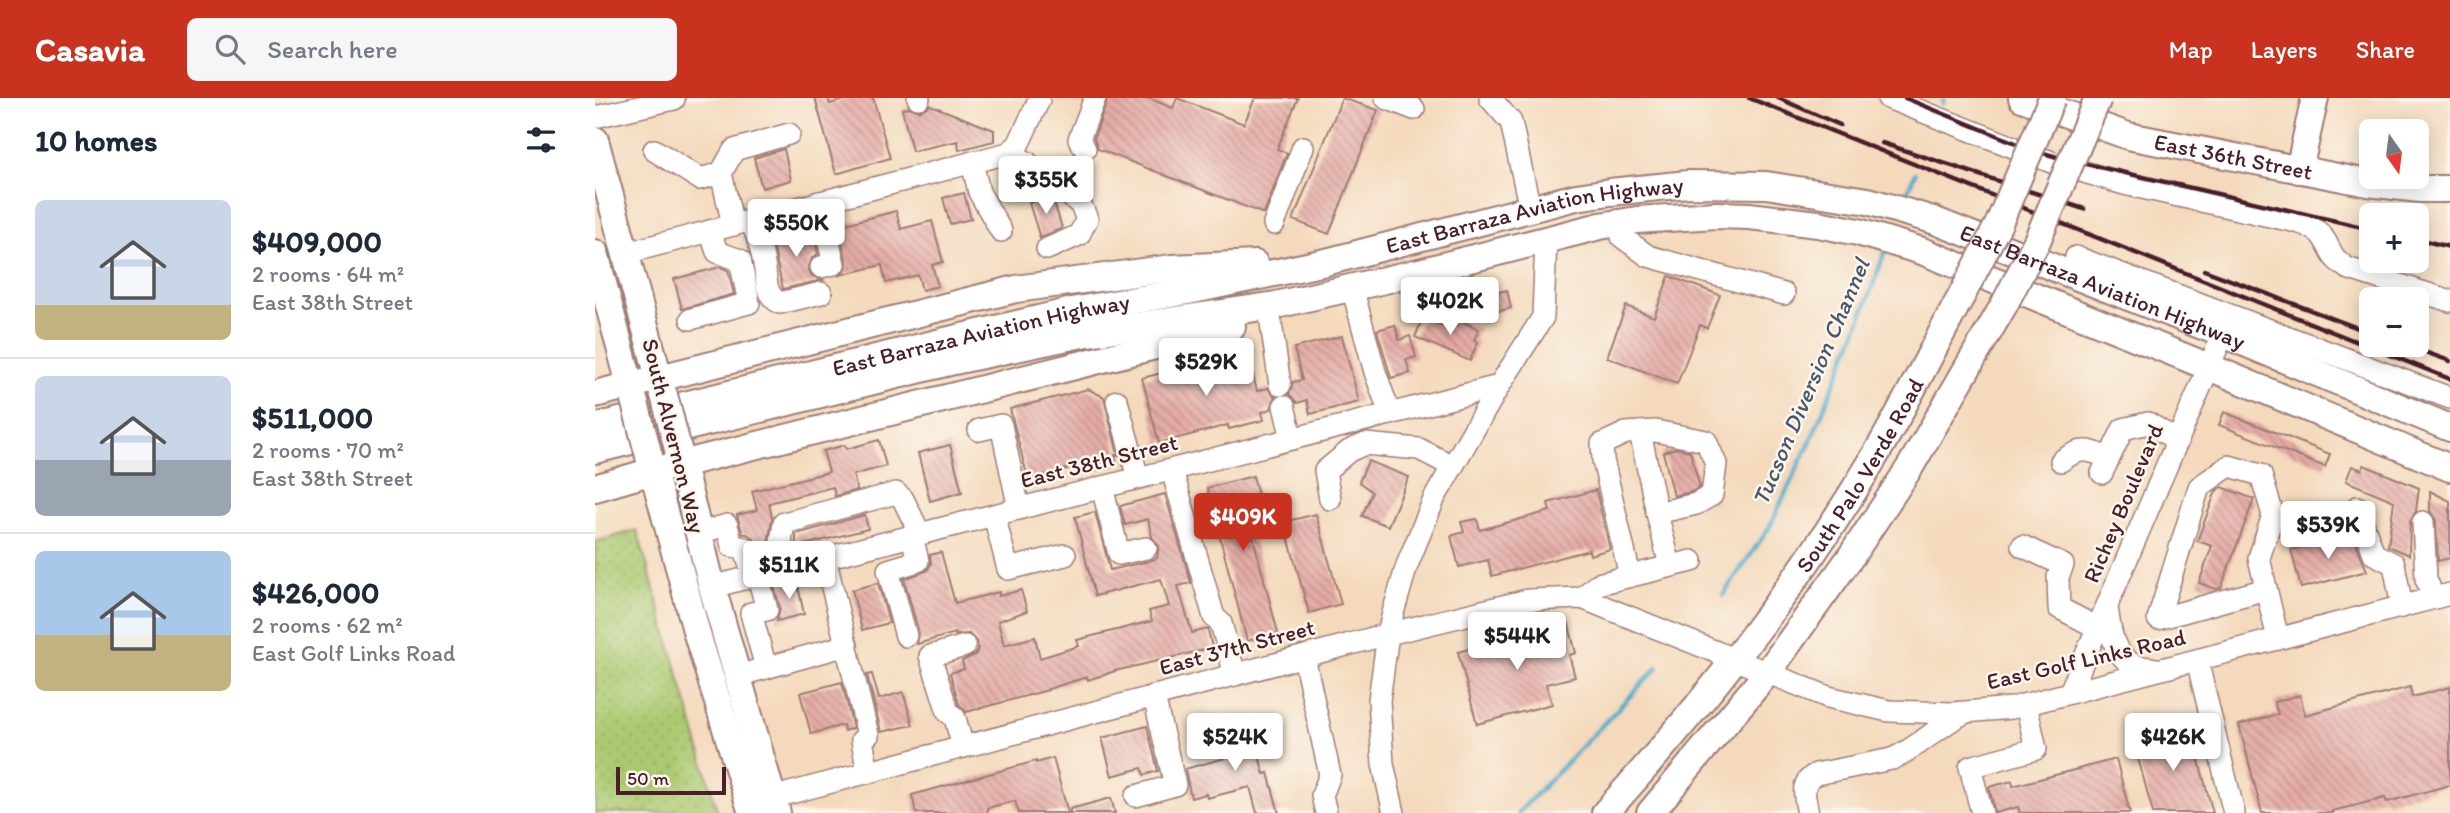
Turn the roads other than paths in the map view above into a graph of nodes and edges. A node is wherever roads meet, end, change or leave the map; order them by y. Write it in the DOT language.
graph roads {
  1 [pos="1095,98"];
  2 [pos="1386,98"];
  3 [pos="1490,98"];
  4 [pos="1888,98"];
  5 [pos="2022,98"];
  6 [pos="2052,98"];
  7 [pos="2098,98"];
  8 [pos="2315,98"];
  9 [pos="674,99"];
  10 [pos="1038,99"];
  11 [pos="1414,109"];
  12 [pos="595,117"];
  13 [pos="789,134"];
  14 [pos="595,140"];
  15 [pos="1303,147"];
  16 [pos="1084,149"];
  17 [pos="653,150"];
  18 [pos="972,162"];
  19 [pos="2299,170"];
  20 [pos="721,173"];
  21 [pos="1058,187"];
  22 [pos="2450,189"];
  23 [pos="1835,195"];
  24 [pos="819,202"];
  25 [pos="1530,209"];
  26 [pos="742,222"];
  27 [pos="1621,222"];
  28 [pos="1273,223"];
  29 [pos="710,231"];
  30 [pos="1001,231"];
  31 [pos="1546,238"];
  32 [pos="1409,239"];
  33 [pos="1047,249"];
  34 [pos="595,253"];
  35 [pos="626,253"];
  36 [pos="2076,257"];
  37 [pos="821,267"];
  38 [pos="1415,273"];
  39 [pos="1353,291"];
  40 [pos="821,293"];
  41 [pos="1784,294"];
  42 [pos="2450,301"];
  43 [pos="1269,316"];
  44 [pos="691,319"];
  45 [pos="2223,334"];
  46 [pos="2209,367"];
  47 [pos="661,386"];
  48 [pos="1499,386"];
  49 [pos="595,394"];
  50 [pos="632,394"];
  51 [pos="2450,398"];
  52 [pos="1117,401"];
  53 [pos="715,408"];
  54 [pos="1390,414"];
  55 [pos="600,426"];
  56 [pos="2450,428"];
  57 [pos="979,430"];
  58 [pos="1640,432"];
  59 [pos="1293,439"];
  60 [pos="2178,441"];
  61 [pos="595,450"];
  62 [pos="680,456"];
  63 [pos="2061,461"];
  64 [pos="651,464"];
  65 [pos="1452,467"];
  66 [pos="2450,468"];
  67 [pos="1173,470"];
  68 [pos="1138,478"];
  69 [pos="1102,487"];
  70 [pos="595,488"];
  71 [pos="1330,499"];
  72 [pos="2357,507"];
  73 [pos="1019,509"];
  74 [pos="1657,513"];
  75 [pos="994,515"];
  76 [pos="2423,522"];
  77 [pos="699,533"];
  78 [pos="916,535"];
  79 [pos="2022,546"];
  80 [pos="1146,548"];
  81 [pos="1065,555"];
  82 [pos="825,558"];
  83 [pos="1692,561"];
  84 [pos="1670,566"];
  85 [pos="788,568"];
  86 [pos="755,576"];
  87 [pos="1630,576"];
  88 [pos="712,587"];
  89 [pos="2266,589"];
  90 [pos="2442,596"];
  91 [pos="1582,598"];
  92 [pos="2107,607"];
  93 [pos="2402,607"];
  94 [pos="2098,628"];
  95 [pos="1388,634"];
  96 [pos="906,636"];
  97 [pos="2278,639"];
  98 [pos="847,645"];
  99 [pos="965,646"];
  100 [pos="1304,657"];
  101 [pos="1736,659"];
  102 [pos="2197,660"];
  103 [pos="766,668"];
  104 [pos="2159,669"];
  105 [pos="1768,672"];
  106 [pos="1235,675"];
  107 [pos="737,676"];
  108 [pos="2070,692"];
  109 [pos="1154,696"];
  110 [pos="2026,704"];
  111 [pos="1889,711"];
  112 [pos="1966,712"];
  113 [pos="963,747"];
  114 [pos="1912,747"];
  115 [pos="868,772"];
  116 [pos="1136,796"];
  117 [pos="763,807"];
  118 [pos="1326,813"];
  119 [pos="1394,813"];
  120 [pos="1605,813"];
  121 [pos="1650,813"];
  122 [pos="1808,813"];
  123 [pos="1982,813"];
  124 [pos="2234,813"];
  1 -- 16 [label="street"];
  2 -- 11 [label="street"];
  3 -- 25 [label="street"];
  4 -- 42 [label="street"];
  5 -- 19 [label="main road, East 36th Street"];
  6 -- 101 [label="main road, South Palo Verde Road, bridge"];
  7 -- 105 [label="main road, South Palo Verde Road, bridge"];
  8 -- 19 [label="main road"];
  9 -- 12 [label="street"];
  10 -- 18 [label="street"];
  13 -- 20 [label="street"];
  14 -- 35 [label="main road, South Alvernon Way"];
  15 -- 28 [label="street"];
  17 -- 20 [label="street"];
  18 -- 24 [label="street"];
  18 -- 30 [label="street"];
  19 -- 22 [label="main road, East 36th Street"];
  20 -- 26 [label="street"];
  21 -- 33 [label="street"];
  23 -- 25 [label="main road, East Barraza Aviation Highway"];
  23 -- 31 [label="main road"];
  23 -- 45 [label="main road, East Barraza Aviation Highway"];
  24 -- 26 [label="street"];
  24 -- 37 [label="street"];
  25 -- 32 [label="main road, East Barraza Aviation Highway"];
  26 -- 29 [label="street"];
  26 -- 40 [label="street"];
  27 -- 31 [label="main road, East Barraza Aviation Highway"];
  27 -- 41 [label="street"];
  27 -- 46 [label="main road, East Barraza Aviation Highway"];
  29 -- 35 [label="street"];
  29 -- 44 [label="street"];
  31 -- 38 [label="main road, East Barraza Aviation Highway"];
  31 -- 48 [label="street"];
  32 -- 47 [label="main road"];
  32 -- 53 [label="main road, East Barraza Aviation Highway"];
  34 -- 50 [label="main road, South Alvernon Way"];
  35 -- 47 [label="main road, South Alvernon Way"];
  36 -- 51 [label="street"];
  38 -- 39 [label="main road"];
  38 -- 53 [label="main road, East Barraza Aviation Highway"];
  39 -- 43 [label="main road"];
  39 -- 54 [label="street"];
  43 -- 59 [label="street"];
  43 -- 62 [label="main road"];
  45 -- 46 [label="street, Richey Boulevard"];
  45 -- 56 [label="main road, East Barraza Aviation Highway"];
  46 -- 60 [label="street, Richey Boulevard"];
  46 -- 66 [label="main road, East Barraza Aviation Highway"];
  47 -- 50 [label="main road"];
  47 -- 62 [label="main road, South Alvernon Way, bridge"];
  48 -- 54 [label="street, East 38th Street"];
  48 -- 65 [label="street"];
  49 -- 50 [label="main road"];
  50 -- 64 [label="main road, South Alvernon Way, bridge"];
  52 -- 68 [label="street"];
  53 -- 55 [label="main road, East Barraza Aviation Highway"];
  53 -- 61 [label="main road, East Barraza Aviation Highway"];
  54 -- 59 [label="street, East 38th Street"];
  57 -- 73 [label="street"];
  58 -- 74 [label="street"];
  58 -- 74 [label="street"];
  58 -- 87 [label="street"];
  59 -- 67 [label="street, East 38th Street"];
  60 -- 63 [label="street"];
  60 -- 92 [label="street, Richey Boulevard"];
  62 -- 64 [label="main road"];
  62 -- 77 [label="main road, South Alvernon Way"];
  64 -- 70 [label="main road"];
  64 -- 117 [label="main road, South Alvernon Way"];
  65 -- 71 [label="street"];
  65 -- 95 [label="street"];
  67 -- 68 [label="street, East 38th Street"];
  67 -- 106 [label="street"];
  68 -- 69 [label="street, East 38th Street"];
  69 -- 73 [label="street, East 38th Street"];
  69 -- 80 [label="street"];
  72 -- 93 [label="street"];
  73 -- 75 [label="street, East 38th Street"];
  74 -- 84 [label="street"];
  75 -- 78 [label="street, East 38th Street"];
  75 -- 81 [label="street"];
  76 -- 90 [label="street"];
  77 -- 86 [label="street"];
  77 -- 88 [label="main road, South Alvernon Way"];
  78 -- 82 [label="street, East 38th Street"];
  78 -- 85 [label="street"];
  78 -- 96 [label="street"];
  79 -- 94 [label="street"];
  82 -- 85 [label="street, East 38th Street"];
  82 -- 98 [label="street"];
  83 -- 84 [label="street"];
  84 -- 87 [label="street"];
  85 -- 86 [label="street, East 38th Street"];
  86 -- 88 [label="street, East 38th Street"];
  86 -- 103 [label="street"];
  87 -- 91 [label="street"];
  88 -- 107 [label="main road, South Alvernon Way"];
  89 -- 89 [label="street"];
  89 -- 97 [label="street"];
  90 -- 93 [label="street, East Golf Links Road"];
  91 -- 95 [label="street, East 37th Street"];
  91 -- 101 [label="street, East 37th Street"];
  92 -- 94 [label="street, Richey Boulevard"];
  92 -- 104 [label="street"];
  93 -- 97 [label="street, East Golf Links Road"];
  94 -- 108 [label="street, Richey Boulevard"];
  95 -- 100 [label="street, East 37th Street"];
  95 -- 119 [label="street"];
  97 -- 102 [label="street, East Golf Links Road"];
  98 -- 103 [label="street"];
  98 -- 115 [label="street"];
  99 -- 113 [label="street"];
  100 -- 106 [label="street, East 37th Street"];
  100 -- 118 [label="street"];
  101 -- 105 [label="street, East Golf Links Road"];
  101 -- 120 [label="main road, South Palo Verde Road"];
  102 -- 104 [label="street, East Golf Links Road"];
  102 -- 124 [label="street"];
  103 -- 107 [label="street"];
  104 -- 108 [label="street, East Golf Links Road"];
  105 -- 111 [label="street, East Golf Links Road"];
  105 -- 121 [label="main road, South Palo Verde Road"];
  106 -- 109 [label="street, East 37th Street"];
  107 -- 117 [label="main road, South Alvernon Way"];
  108 -- 110 [label="street, East Golf Links Road"];
  109 -- 113 [label="street, East 37th Street"];
  109 -- 116 [label="street"];
  110 -- 112 [label="street, East Golf Links Road"];
  110 -- 123 [label="street"];
  111 -- 112 [label="street, East Golf Links Road"];
  111 -- 114 [label="street"];
  112 -- 114 [label="street"];
  113 -- 115 [label="street, East 37th Street"];
  114 -- 122 [label="street"];
  115 -- 117 [label="street, East 37th Street"];
}
